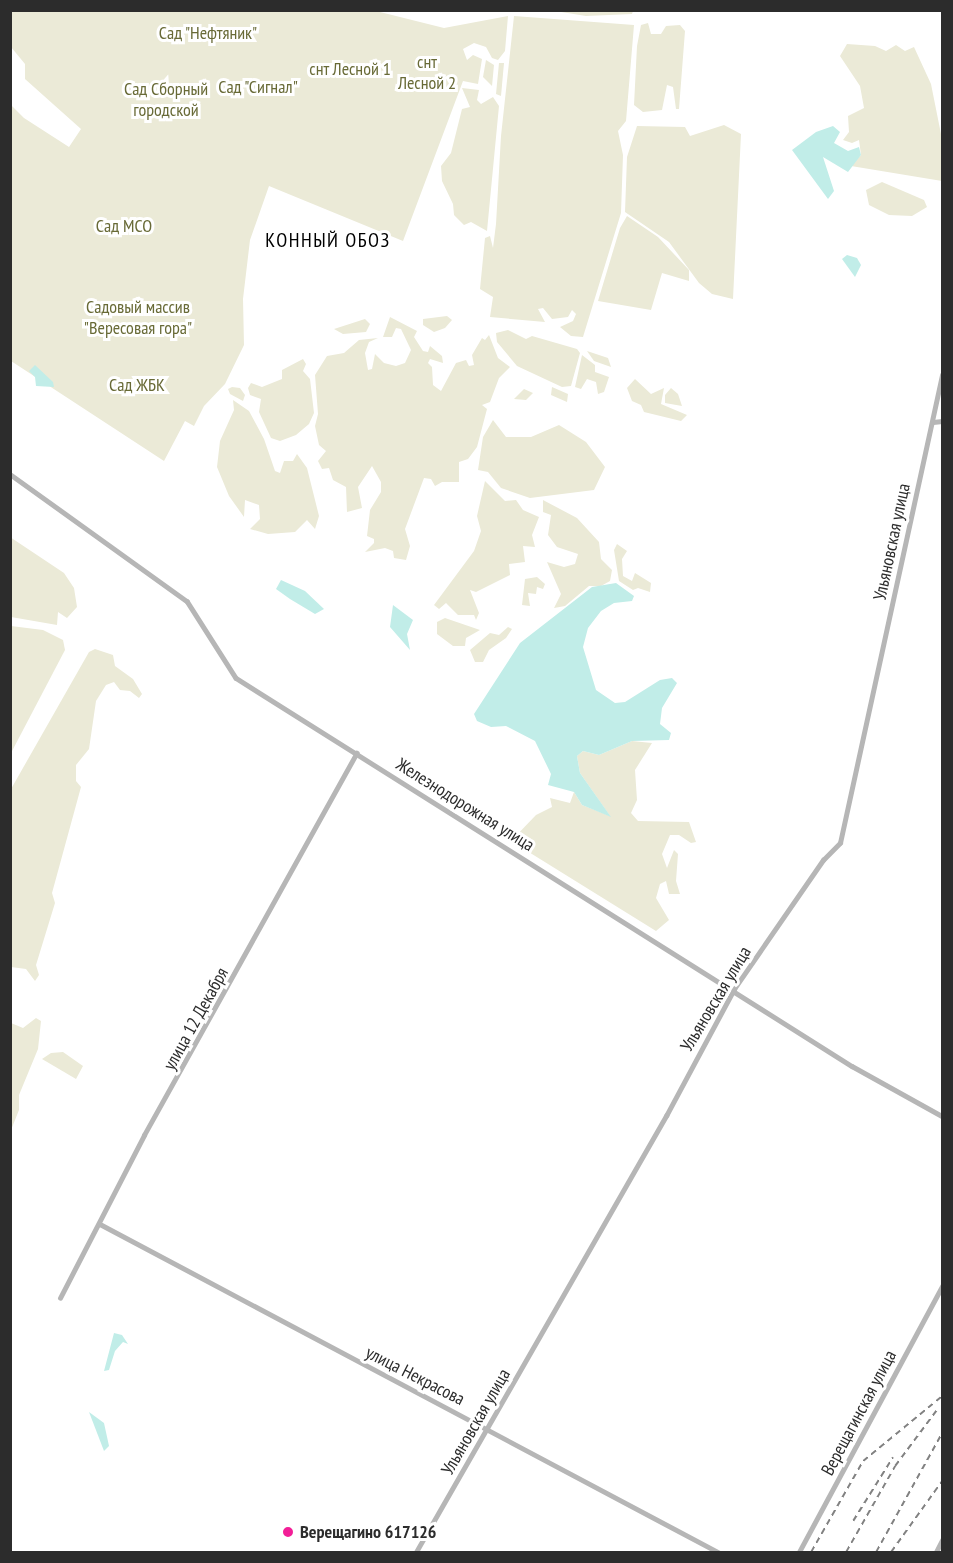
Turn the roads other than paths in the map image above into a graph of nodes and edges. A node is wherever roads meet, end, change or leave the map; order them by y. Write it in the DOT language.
graph roads {
  1 [pos="942,375"];
  2 [pos="942,421"];
  3 [pos="933,422"];
  4 [pos="10,474"];
  5 [pos="357,753"];
  6 [pos="734,989"];
  7 [pos="942,1116"];
  8 [pos="100,1224"];
  9 [pos="942,1286"];
  10 [pos="60,1298"];
  11 [pos="489,1428"];
  12 [pos="942,1540"];
  13 [pos="416,1552"];
  14 [pos="718,1552"];
  15 [pos="799,1552"];
  16 [pos="936,1552"];
  1 -- 3 [label="street, Ульяновская улица"];
  2 -- 3 [label="street"];
  3 -- 6 [label="street, Ульяновская улица"];
  4 -- 5 [label="street, Железнодорожная улица"];
  5 -- 6 [label="street, Железнодорожная улица"];
  5 -- 8 [label="street, улица 12 Декабря"];
  6 -- 7 [label="street, Железнодорожная улица"];
  6 -- 11 [label="street, Ульяновская улица"];
  8 -- 10 [label="street, улица 12 Декабря"];
  8 -- 11 [label="street, улица Некрасова"];
  9 -- 15 [label="street, Верещагинская улица"];
  11 -- 13 [label="street, Ульяновская улица"];
  11 -- 14 [label="street, улица Некрасова"];
  12 -- 16 [label="street"];
}
